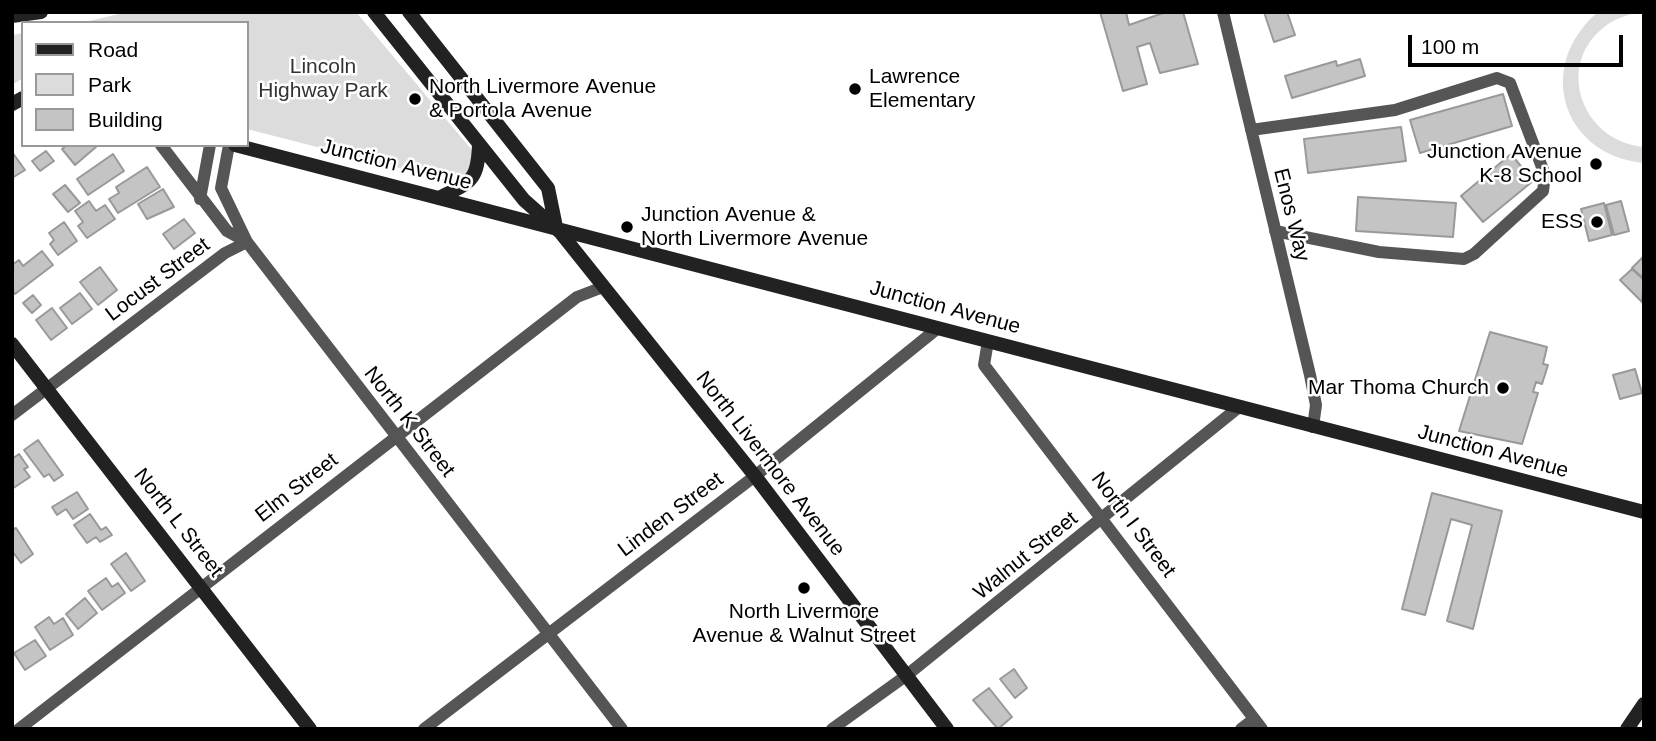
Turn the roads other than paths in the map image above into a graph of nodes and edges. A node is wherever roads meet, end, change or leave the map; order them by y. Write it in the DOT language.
graph roads {
  1 [pos="41,12"];
  2 [pos="374,12"];
  3 [pos="409,12"];
  4 [pos="1223,12"];
  5 [pos="12,16"];
  6 [pos="1251,130"];
  7 [pos="479,144"];
  8 [pos="162,147"];
  9 [pos="211,147"];
  10 [pos="229,147"];
  11 [pos="243,147"];
  12 [pos="439,198"];
  13 [pos="200,199"];
  14 [pos="556,227"];
  15 [pos="1275,231"];
  16 [pos="247,242"];
  17 [pos="603,287"];
  18 [pos="938,328"];
  19 [pos="988,341"];
  20 [pos="12,344"];
  21 [pos="48,389"];
  22 [pos="1239,407"];
  23 [pos="12,415"];
  24 [pos="1313,427"];
  25 [pos="396,435"];
  26 [pos="755,476"];
  27 [pos="1644,512"];
  28 [pos="1104,518"];
  29 [pos="201,587"];
  30 [pos="546,633"];
  31 [pos="908,675"];
  32 [pos="1644,704"];
  33 [pos="1258,724"];
  34 [pos="19,729"];
  35 [pos="310,729"];
  36 [pos="424,729"];
  37 [pos="622,729"];
  38 [pos="832,729"];
  39 [pos="947,729"];
  40 [pos="1241,729"];
  41 [pos="1627,729"];
  1 -- 5 [label="street"];
  2 -- 7 [label="street, North Livermore Avenue"];
  3 -- 14 [label="street, North Livermore Avenue"];
  4 -- 6 [label="street, Enos Way"];
  6 -- 15 [label="street, Enos Way"];
  6 -- 15 [label="street"];
  7 -- 12 [label="street"];
  7 -- 14 [label="street, North Livermore Avenue"];
  8 -- 13 [label="street, North K Street"];
  9 -- 13 [label="street"];
  10 -- 16 [label="street"];
  11 -- 12 [label="street, Junction Avenue"];
  12 -- 14 [label="street, Junction Avenue"];
  13 -- 16 [label="street, North K Street"];
  14 -- 17 [label="street, North Livermore Avenue"];
  14 -- 18 [label="street, Junction Avenue"];
  15 -- 24 [label="street, Enos Way"];
  16 -- 21 [label="street, Locust Street"];
  16 -- 25 [label="street, North K Street"];
  17 -- 25 [label="street, Elm Street"];
  17 -- 26 [label="street, North Livermore Avenue"];
  18 -- 19 [label="street, Junction Avenue"];
  18 -- 26 [label="street, Linden Street"];
  19 -- 22 [label="street, Junction Avenue"];
  19 -- 28 [label="street, North I Street"];
  20 -- 21 [label="street, North L Street"];
  21 -- 23 [label="street, Locust Street"];
  21 -- 29 [label="street, North L Street"];
  22 -- 24 [label="street, Junction Avenue"];
  22 -- 28 [label="street, Walnut Street"];
  24 -- 27 [label="street, Junction Avenue"];
  25 -- 29 [label="street, Elm Street"];
  25 -- 30 [label="street, North K Street"];
  26 -- 30 [label="street, Linden Street"];
  26 -- 31 [label="street, North Livermore Avenue"];
  28 -- 31 [label="street, Walnut Street"];
  28 -- 33 [label="street, North I Street"];
  29 -- 34 [label="street, Elm Street"];
  29 -- 35 [label="street, North L Street"];
  30 -- 36 [label="street, Linden Street"];
  30 -- 37 [label="street, North K Street"];
  31 -- 38 [label="street, Walnut Street"];
  31 -- 39 [label="street, North Livermore Avenue"];
  32 -- 41 [label="street"];
  33 -- 40 [label="street"];
}
